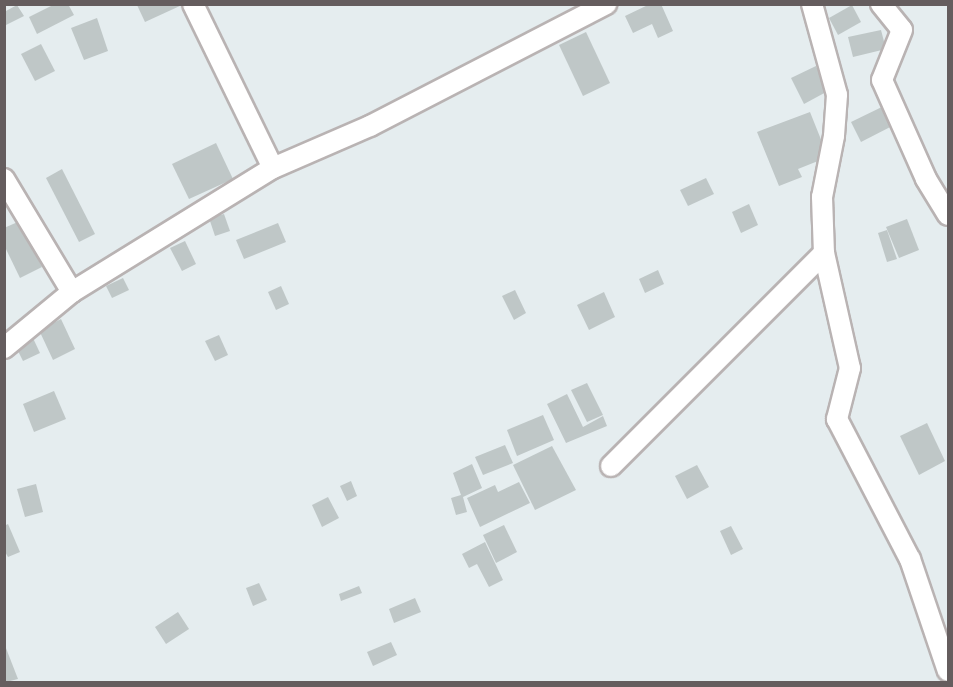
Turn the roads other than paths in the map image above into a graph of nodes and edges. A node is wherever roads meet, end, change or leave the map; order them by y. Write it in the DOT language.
graph roads {
  1 [pos="193,4"];
  2 [pos="606,4"];
  3 [pos="812,4"];
  4 [pos="881,4"];
  5 [pos="273,168"];
  6 [pos="4,179"];
  7 [pos="948,215"];
  8 [pos="824,253"];
  9 [pos="72,292"];
  10 [pos="4,348"];
  11 [pos="610,466"];
  12 [pos="948,671"];
  1 -- 5 [label="street"];
  2 -- 5 [label="street"];
  3 -- 8 [label="street"];
  4 -- 7 [label="street"];
  5 -- 9 [label="street"];
  6 -- 9 [label="street"];
  8 -- 11 [label="street"];
  8 -- 12 [label="street"];
  9 -- 10 [label="street"];
}
